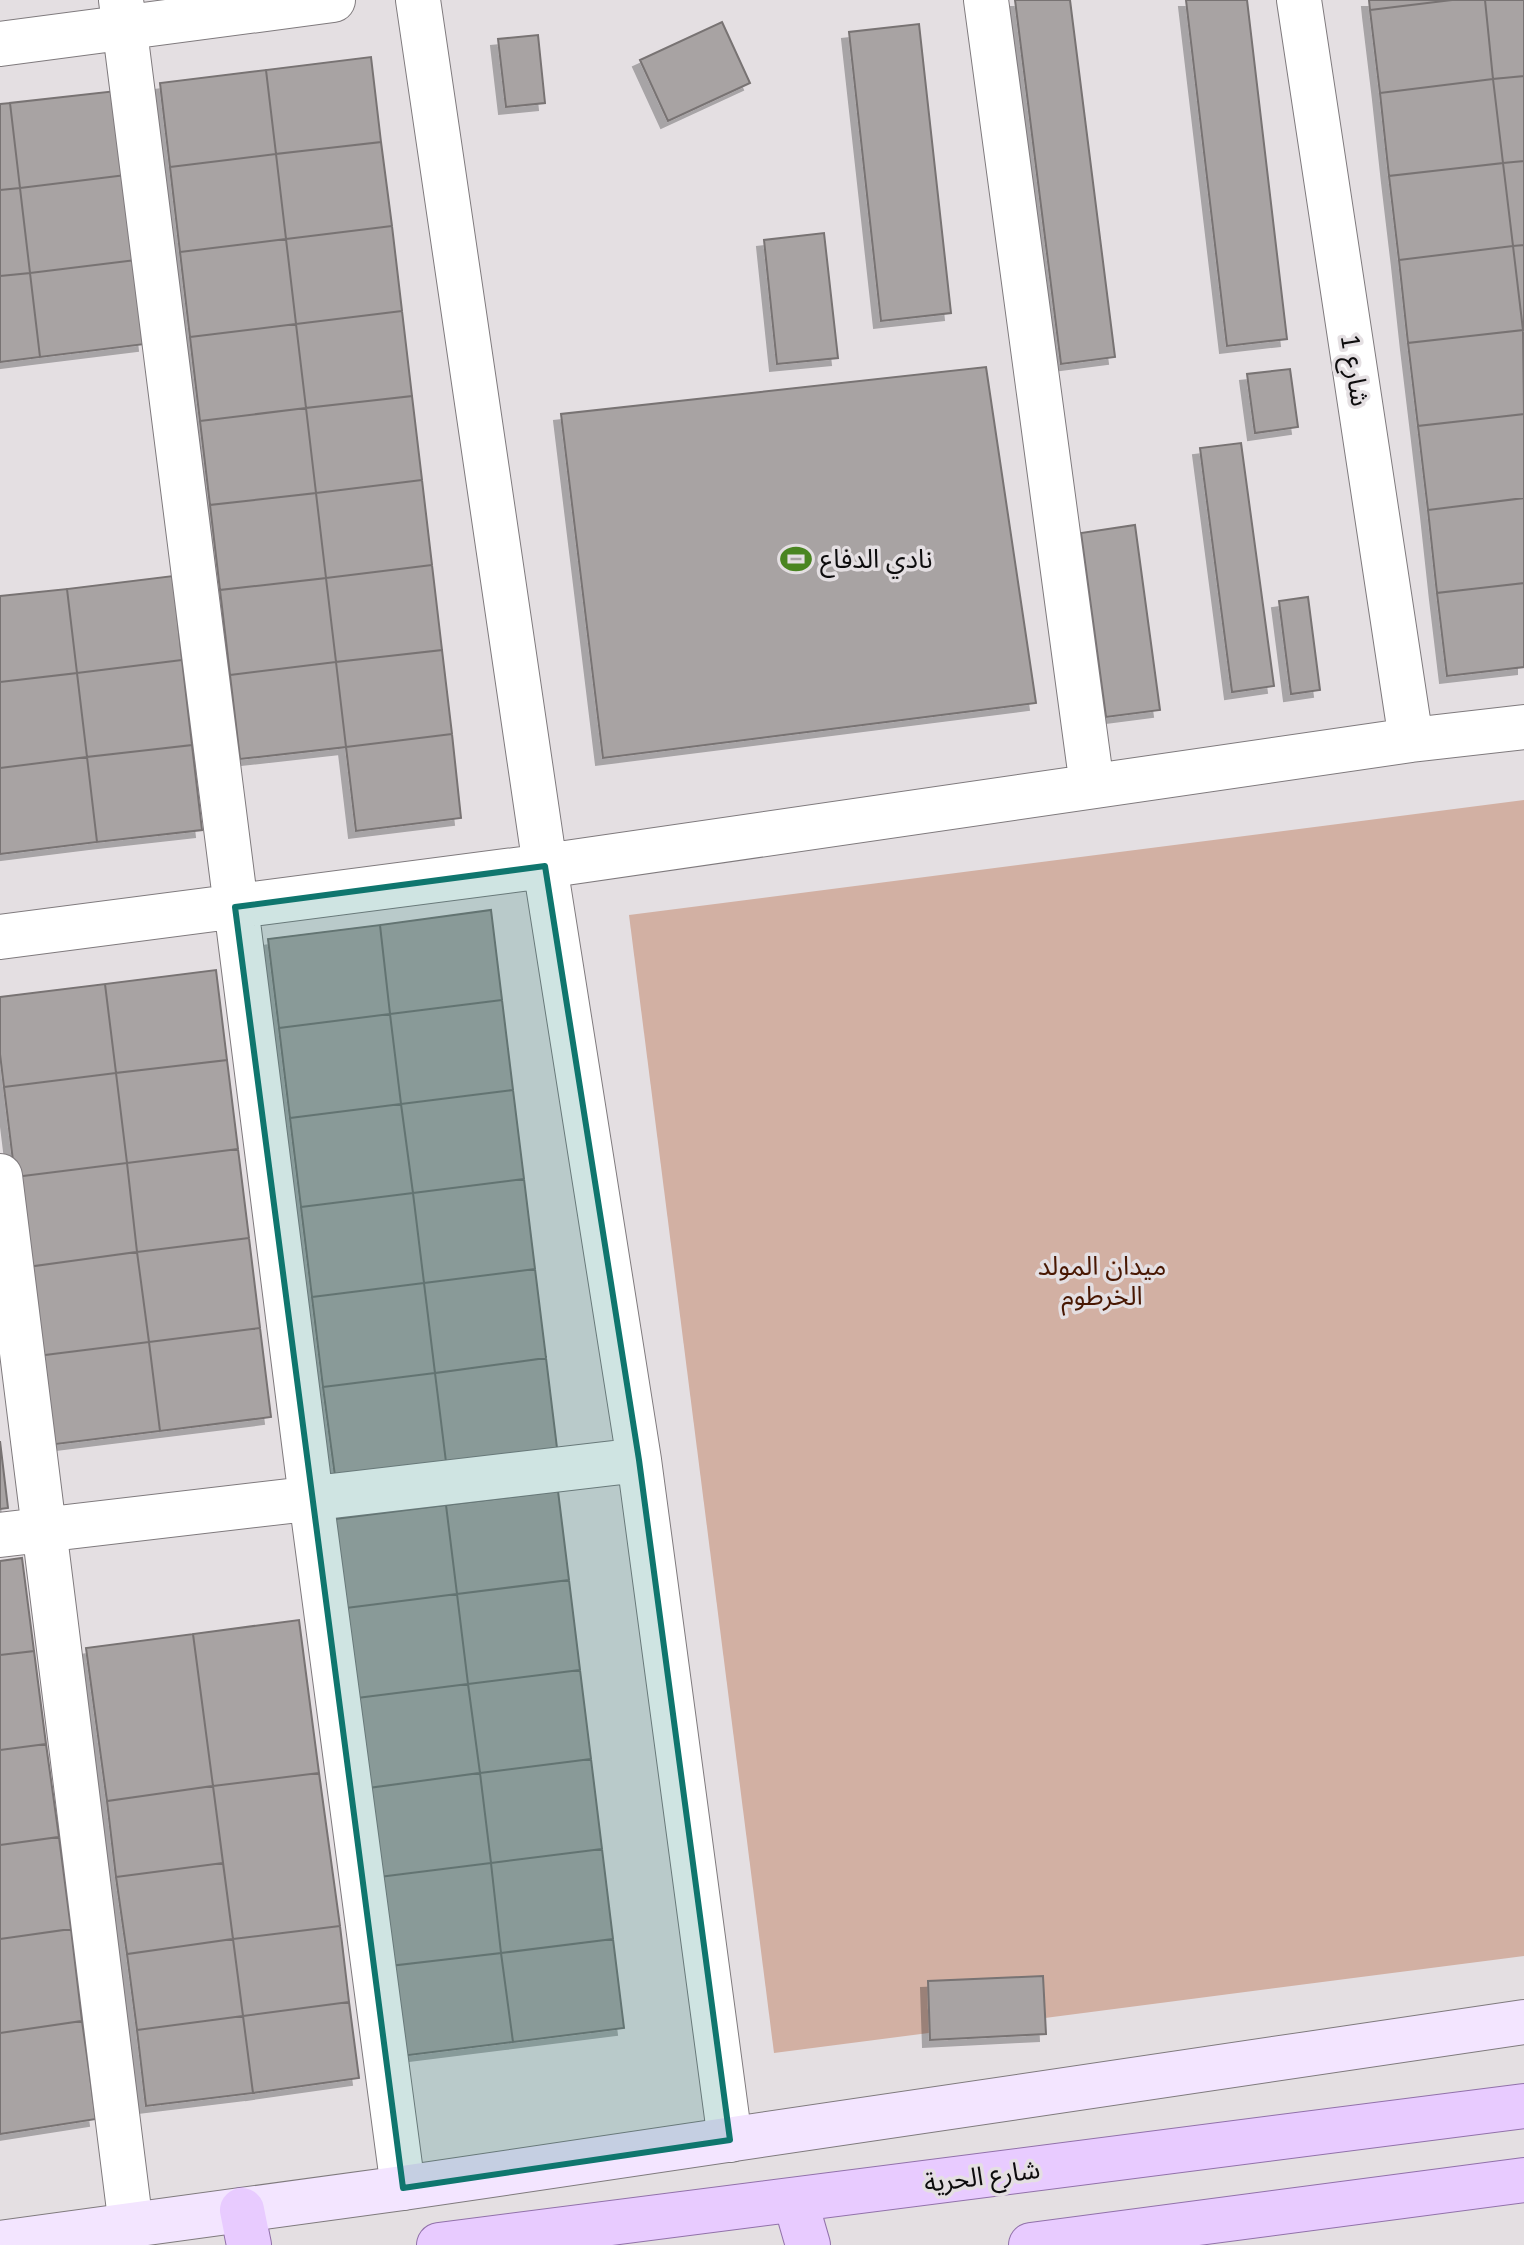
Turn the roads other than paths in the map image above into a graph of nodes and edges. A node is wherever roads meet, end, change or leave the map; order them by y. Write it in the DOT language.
graph roads {
  1 [pos="333,0"];
  2 [pos="418,0"];
  3 [pos="986,0"];
  4 [pos="1299,0"];
  5 [pos="123,14"];
  6 [pos="0,44"];
  7 [pos="1524,727"];
  8 [pos="1411,740"];
  9 [pos="1092,786"];
  10 [pos="545,866"];
  11 [pos="235,907"];
  12 [pos="0,937"];
  13 [pos="0,1176"];
  14 [pos="639,1460"];
  15 [pos="311,1498"];
  16 [pos="45,1530"];
  17 [pos="0,1535"];
  18 [pos="1524,2022"];
  19 [pos="1524,2106"];
  20 [pos="730,2140"];
  21 [pos="1524,2180"];
  22 [pos="403,2188"];
  23 [pos="1524,2199"];
  24 [pos="795,2200"];
  25 [pos="131,2226"];
  26 [pos="246,2227"];
  27 [pos="0,2243"];
  28 [pos="439,2245"];
  29 [pos="808,2245"];
  30 [pos="1031,2245"];
  31 [pos="1185,2245"];
  1 -- 5 [label="street"];
  2 -- 10 [label="street"];
  3 -- 9 [label="street"];
  4 -- 8 [label="street, شارع 1"];
  5 -- 6 [label="street"];
  5 -- 11 [label="street"];
  7 -- 8 [label="street"];
  8 -- 9 [label="street"];
  9 -- 10 [label="street"];
  10 -- 11 [label="street"];
  10 -- 14 [label="street"];
  11 -- 12 [label="street"];
  11 -- 15 [label="street"];
  13 -- 16 [label="street"];
  14 -- 15 [label="street"];
  14 -- 20 [label="street"];
  15 -- 16 [label="street"];
  15 -- 22 [label="street"];
  16 -- 17 [label="street"];
  16 -- 25 [label="street"];
  18 -- 20 [label="street"];
  19 -- 24 [label="main road, شارع الحرية"];
  20 -- 22 [label="street"];
  21 -- 30 [label="main road"];
  22 -- 26 [label="street"];
  23 -- 31 [label="street"];
  24 -- 28 [label="main road, شارع الحرية"];
  24 -- 29 [label="main road"];
  25 -- 26 [label="street"];
  25 -- 27 [label="street"];
}
